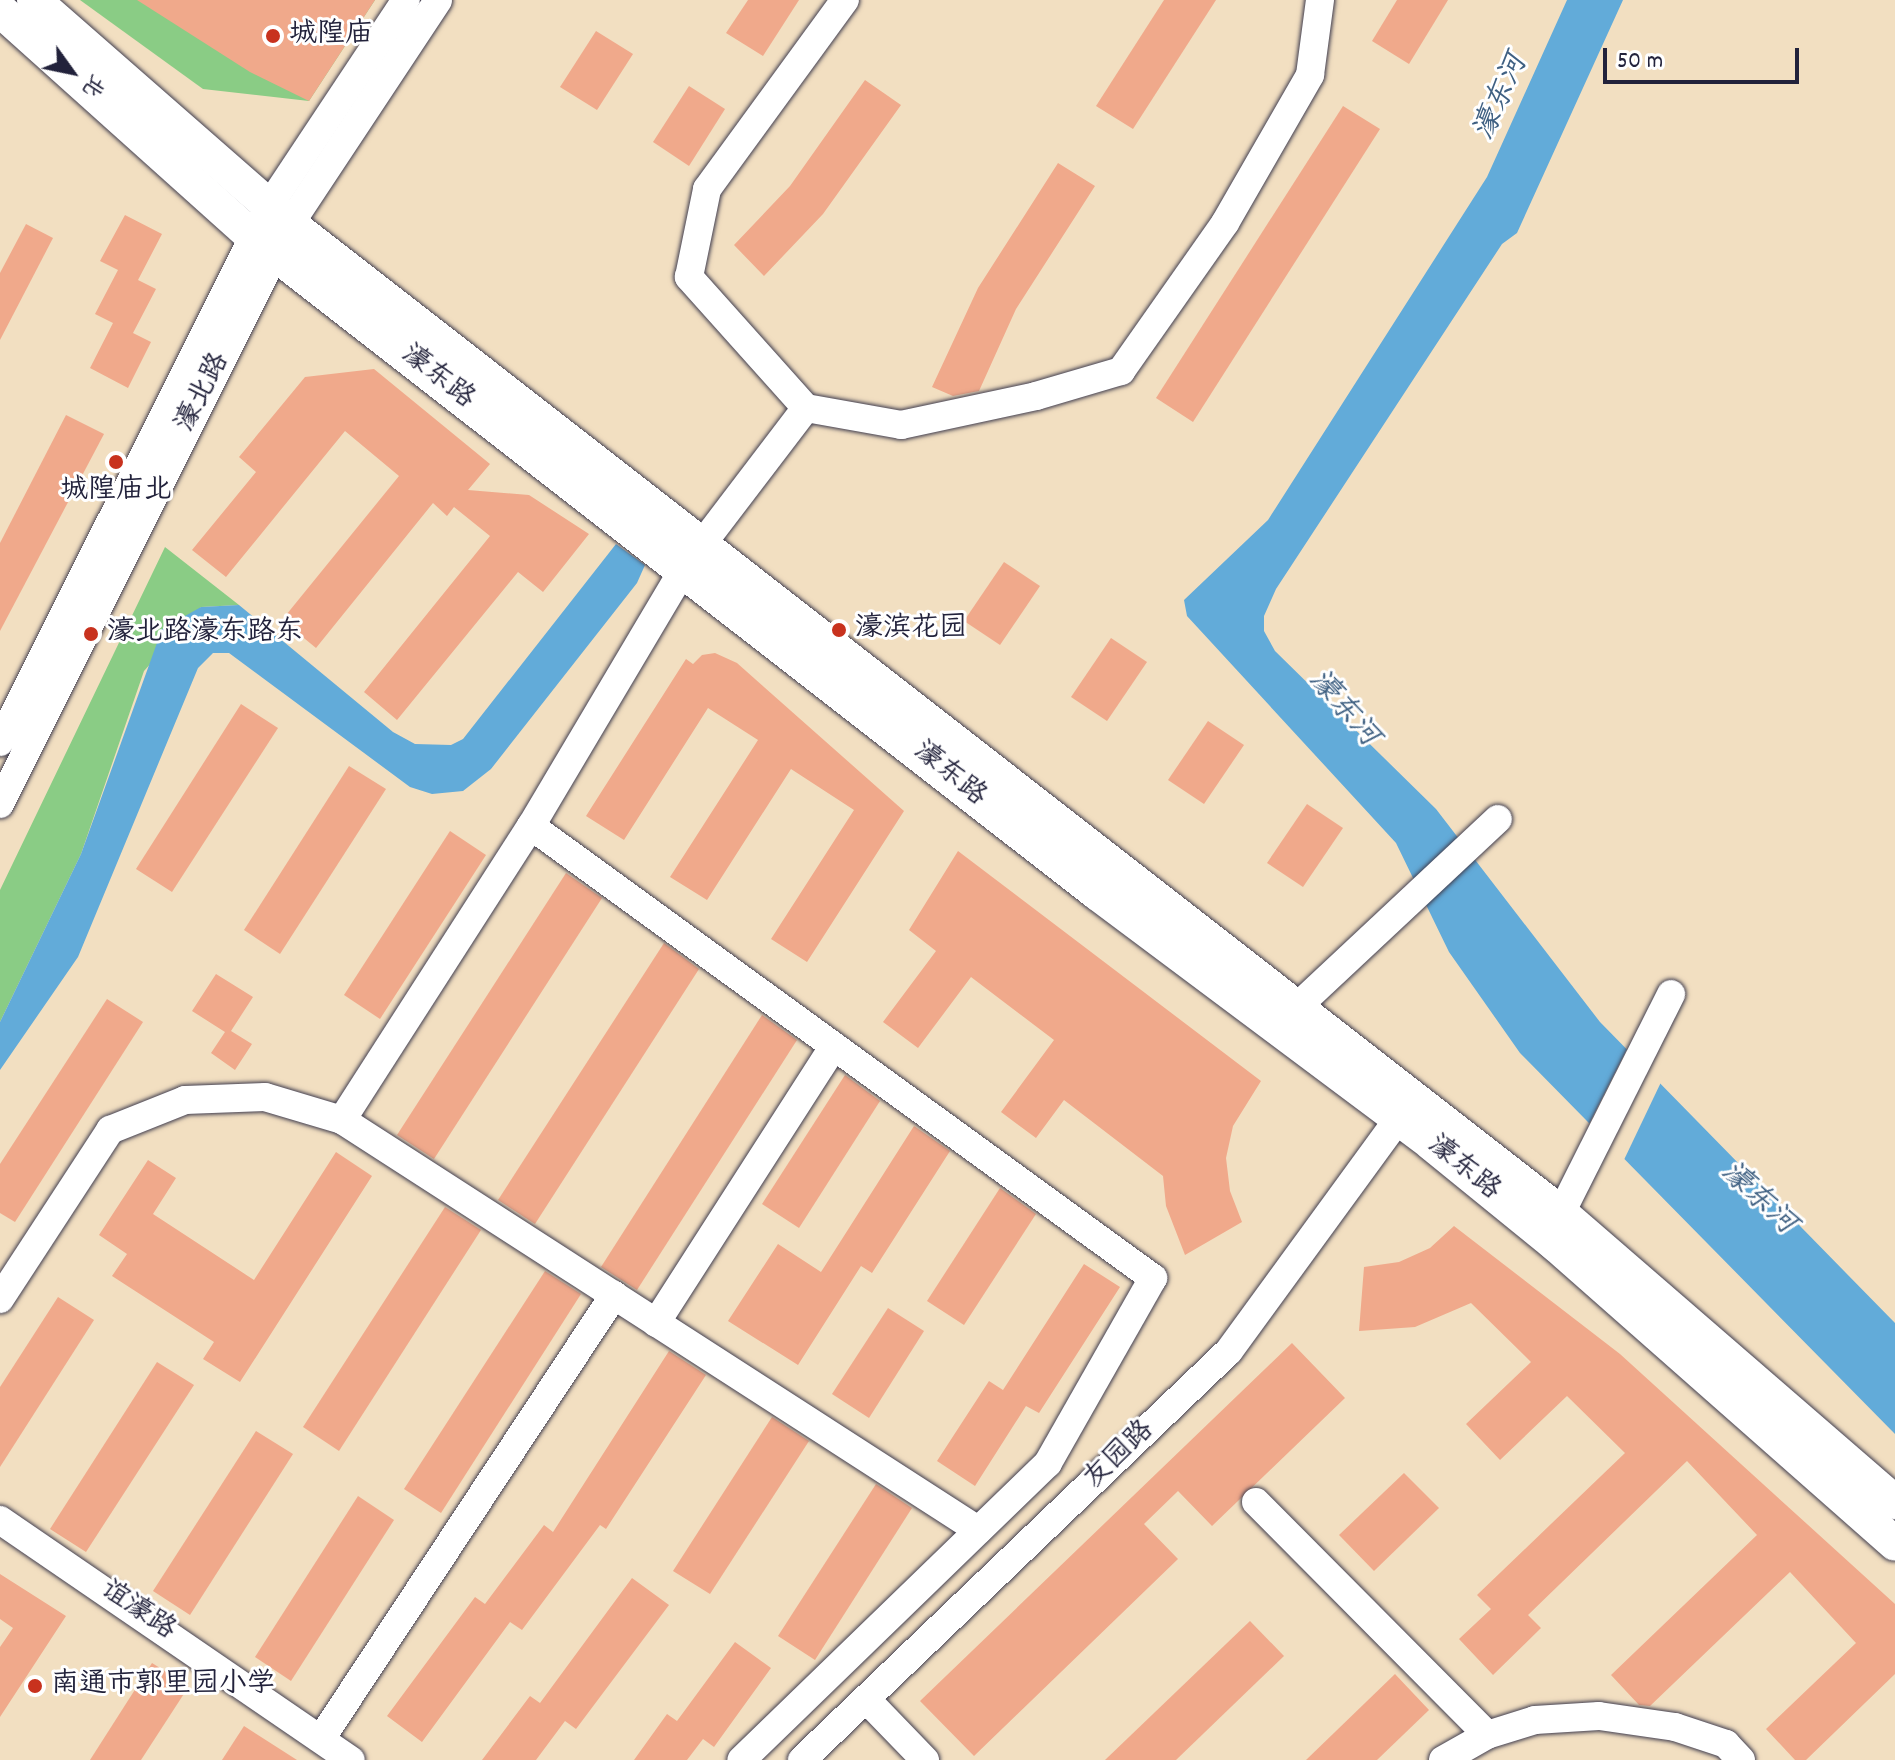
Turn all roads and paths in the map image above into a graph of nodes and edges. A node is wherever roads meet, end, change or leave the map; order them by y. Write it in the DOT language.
graph roads {
  1 [pos="34,0"];
  2 [pos="406,0"];
  3 [pos="438,0"];
  4 [pos="845,0"];
  5 [pos="1320,0"];
  6 [pos="0,10"];
  7 [pos="271,230"];
  8 [pos="806,408"];
  9 [pos="692,558"];
  10 [pos="0,742"];
  11 [pos="0,804"];
  12 [pos="531,826"];
  13 [pos="1490,827"];
  14 [pos="1671,994"];
  15 [pos="1297,1007"];
  16 [pos="834,1046"];
  17 [pos="1399,1118"];
  18 [pos="342,1120"];
  19 [pos="1561,1213"];
  20 [pos="614,1295"];
  21 [pos="0,1299"];
  22 [pos="656,1323"];
  23 [pos="1256,1502"];
  24 [pos="1895,1502"];
  25 [pos="0,1520"];
  26 [pos="978,1530"];
  27 [pos="1895,1544"];
  28 [pos="866,1699"];
  29 [pos="1487,1735"];
  30 [pos="321,1739"];
  31 [pos="351,1760"];
  32 [pos="741,1760"];
  33 [pos="802,1760"];
  34 [pos="925,1760"];
  35 [pos="1443,1760"];
  36 [pos="1741,1760"];
  1 -- 7 [label="main road, 濠东路"];
  2 -- 7 [label="street, 濠北路"];
  3 -- 7 [label="street, 濠北路"];
  4 -- 8 [label="street"];
  5 -- 8 [label="street"];
  6 -- 7 [label="main road, 濠东路"];
  7 -- 9 [label="main road, 濠东路"];
  7 -- 10 [label="street, 濠北路"];
  7 -- 11 [label="street, 濠北路"];
  8 -- 9 [label="street"];
  9 -- 12 [label="street"];
  9 -- 15 [label="main road, 濠东路"];
  9 -- 17 [label="main road, 濠东路"];
  12 -- 16 [label="street"];
  12 -- 18 [label="street"];
  13 -- 15 [label="street"];
  14 -- 19 [label="street"];
  15 -- 19 [label="main road, 濠东路"];
  16 -- 22 [label="street"];
  16 -- 26 [label="street"];
  17 -- 27 [label="main road, 濠东路"];
  17 -- 28 [label="street, 友园路"];
  18 -- 20 [label="street"];
  18 -- 21 [label="street"];
  19 -- 24 [label="main road, 濠东路"];
  20 -- 22 [label="street"];
  20 -- 30 [label="street"];
  22 -- 26 [label="street"];
  23 -- 29 [label="street"];
  25 -- 30 [label="street, 谊濠路"];
  26 -- 32 [label="street"];
  28 -- 33 [label="street, 友园路"];
  28 -- 34 [label="street"];
  29 -- 35 [label="street"];
  29 -- 36 [label="street"];
  30 -- 31 [label="street, 谊濠路"];
}
